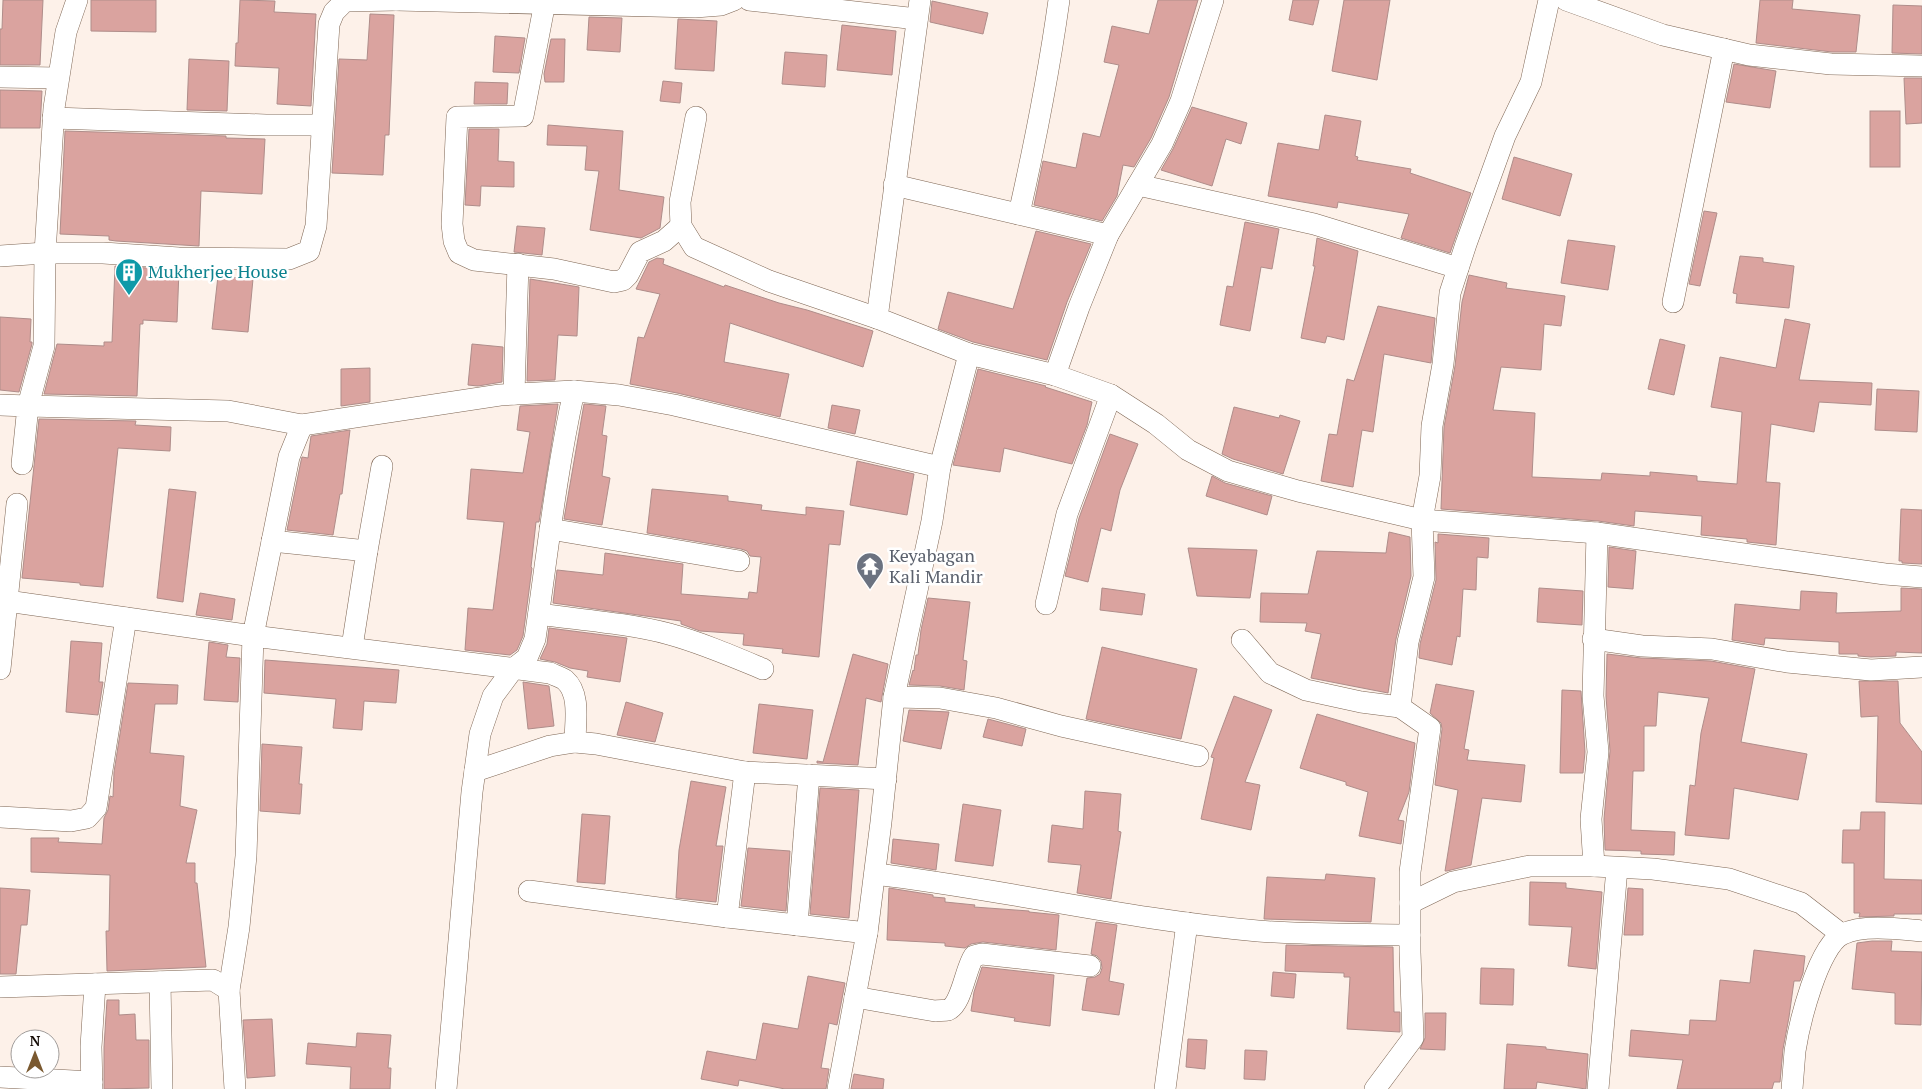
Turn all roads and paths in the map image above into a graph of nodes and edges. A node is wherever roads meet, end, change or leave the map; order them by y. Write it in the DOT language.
graph roads {
  1 [pos="77,0"];
  2 [pos="396,0"];
  3 [pos="734,0"];
  4 [pos="749,0"];
  5 [pos="1059,0"];
  6 [pos="1212,0"];
  7 [pos="1549,0"];
  8 [pos="1566,0"];
  9 [pos="505,1"];
  10 [pos="546,2"];
  11 [pos="919,10"];
  12 [pos="1724,49"];
  13 [pos="1922,66"];
  14 [pos="0,77"];
  15 [pos="58,78"];
  16 [pos="696,117"];
  17 [pos="53,118"];
  18 [pos="322,126"];
  19 [pos="894,185"];
  20 [pos="1138,185"];
  21 [pos="1019,214"];
  22 [pos="681,226"];
  23 [pos="1108,235"];
  24 [pos="45,254"];
  25 [pos="0,256"];
  26 [pos="518,264"];
  27 [pos="1458,268"];
  28 [pos="1674,302"];
  29 [pos="877,318"];
  30 [pos="969,354"];
  31 [pos="1055,375"];
  32 [pos="574,391"];
  33 [pos="514,394"];
  34 [pos="1111,395"];
  35 [pos="0,405"];
  36 [pos="28,406"];
  37 [pos="302,425"];
  38 [pos="22,464"];
  39 [pos="382,466"];
  40 [pos="940,467"];
  41 [pos="17,504"];
  42 [pos="1422,520"];
  43 [pos="550,529"];
  44 [pos="1597,533"];
  45 [pos="272,540"];
  46 [pos="367,550"];
  47 [pos="739,561"];
  48 [pos="1922,576"];
  49 [pos="7,601"];
  50 [pos="1046,604"];
  51 [pos="539,614"];
  52 [pos="126,618"];
  53 [pos="254,636"];
  54 [pos="1594,639"];
  55 [pos="1242,640"];
  56 [pos="352,647"];
  57 [pos="1922,667"];
  58 [pos="0,669"];
  59 [pos="513,669"];
  60 [pos="763,669"];
  61 [pos="894,697"];
  62 [pos="1400,707"];
  63 [pos="575,742"];
  64 [pos="1198,756"];
  65 [pos="475,771"];
  66 [pos="745,772"];
  67 [pos="809,775"];
  68 [pos="886,779"];
  69 [pos="0,817"];
  70 [pos="1594,866"];
  71 [pos="1617,868"];
  72 [pos="875,874"];
  73 [pos="529,891"];
  74 [pos="1410,903"];
  75 [pos="727,917"];
  76 [pos="1186,922"];
  77 [pos="798,925"];
  78 [pos="1922,930"];
  79 [pos="867,933"];
  80 [pos="1841,934"];
  81 [pos="1410,935"];
  82 [pos="1090,966"];
  83 [pos="160,982"];
  84 [pos="95,984"];
  85 [pos="0,987"];
  86 [pos="229,990"];
  87 [pos="855,997"];
  88 [pos="0,1077"];
  89 [pos="92,1086"];
  90 [pos="162,1089"];
  91 [pos="235,1089"];
  92 [pos="446,1089"];
  93 [pos="838,1089"];
  94 [pos="1165,1089"];
  95 [pos="1374,1089"];
  96 [pos="1598,1089"];
  97 [pos="1792,1089"];
  1 -- 15 [label="street"];
  2 -- 9 [label="street"];
  2 -- 18 [label="street"];
  3 -- 10 [label="street"];
  4 -- 11 [label="street"];
  5 -- 21 [label="street"];
  6 -- 20 [label="street"];
  7 -- 27 [label="street"];
  8 -- 12 [label="street"];
  9 -- 10 [label="street"];
  10 -- 26 [label="street"];
  11 -- 19 [label="street"];
  12 -- 13 [label="street"];
  12 -- 28 [label="street"];
  14 -- 15 [label="street"];
  15 -- 17 [label="street"];
  16 -- 22 [label="street"];
  17 -- 18 [label="street"];
  17 -- 24 [label="street"];
  18 -- 24 [label="street"];
  19 -- 21 [label="street"];
  19 -- 29 [label="street"];
  20 -- 23 [label="street"];
  20 -- 27 [label="street"];
  21 -- 23 [label="street"];
  22 -- 26 [label="street"];
  22 -- 29 [label="street"];
  23 -- 31 [label="street"];
  24 -- 25 [label="street"];
  24 -- 36 [label="street"];
  26 -- 33 [label="street"];
  27 -- 42 [label="street"];
  29 -- 30 [label="street"];
  30 -- 31 [label="street"];
  30 -- 40 [label="street"];
  31 -- 34 [label="street"];
  32 -- 33 [label="street"];
  32 -- 40 [label="street"];
  32 -- 43 [label="street"];
  33 -- 37 [label="street"];
  34 -- 42 [label="street"];
  34 -- 50 [label="street"];
  35 -- 36 [label="street"];
  36 -- 37 [label="street"];
  36 -- 38 [label="street"];
  37 -- 45 [label="street"];
  39 -- 46 [label="street"];
  40 -- 61 [label="street"];
  41 -- 49 [label="street"];
  42 -- 44 [label="street"];
  42 -- 62 [label="street"];
  43 -- 47 [label="street"];
  43 -- 51 [label="street"];
  44 -- 48 [label="street"];
  44 -- 54 [label="street"];
  45 -- 46 [label="street"];
  45 -- 53 [label="street"];
  46 -- 56 [label="street"];
  49 -- 52 [label="street"];
  49 -- 58 [label="street"];
  51 -- 59 [label="street"];
  51 -- 60 [label="street"];
  52 -- 53 [label="street"];
  52 -- 69 [label="street"];
  53 -- 56 [label="street"];
  53 -- 86 [label="street"];
  54 -- 57 [label="street"];
  54 -- 70 [label="street"];
  55 -- 62 [label="street"];
  56 -- 59 [label="street"];
  59 -- 63 [label="street"];
  59 -- 65 [label="street"];
  61 -- 64 [label="street"];
  61 -- 68 [label="street"];
  62 -- 74 [label="street"];
  63 -- 65 [label="street"];
  63 -- 66 [label="street"];
  65 -- 92 [label="street"];
  66 -- 67 [label="street"];
  66 -- 75 [label="street"];
  67 -- 68 [label="street"];
  67 -- 77 [label="street"];
  68 -- 72 [label="street"];
  70 -- 71 [label="street"];
  70 -- 74 [label="street"];
  71 -- 80 [label="street"];
  71 -- 96 [label="street"];
  72 -- 76 [label="street"];
  72 -- 79 [label="street"];
  73 -- 75 [label="street"];
  74 -- 81 [label="street"];
  75 -- 77 [label="street"];
  76 -- 81 [label="street"];
  76 -- 94 [label="street"];
  77 -- 79 [label="street"];
  78 -- 80 [label="street"];
  79 -- 87 [label="street"];
  80 -- 97 [label="street"];
  81 -- 95 [label="street"];
  82 -- 87 [label="street"];
  83 -- 84 [label="street"];
  83 -- 86 [label="street"];
  83 -- 90 [label="street"];
  84 -- 85 [label="street"];
  84 -- 89 [label="street"];
  86 -- 91 [label="street"];
  87 -- 93 [label="street"];
  88 -- 89 [label="street"];
}
